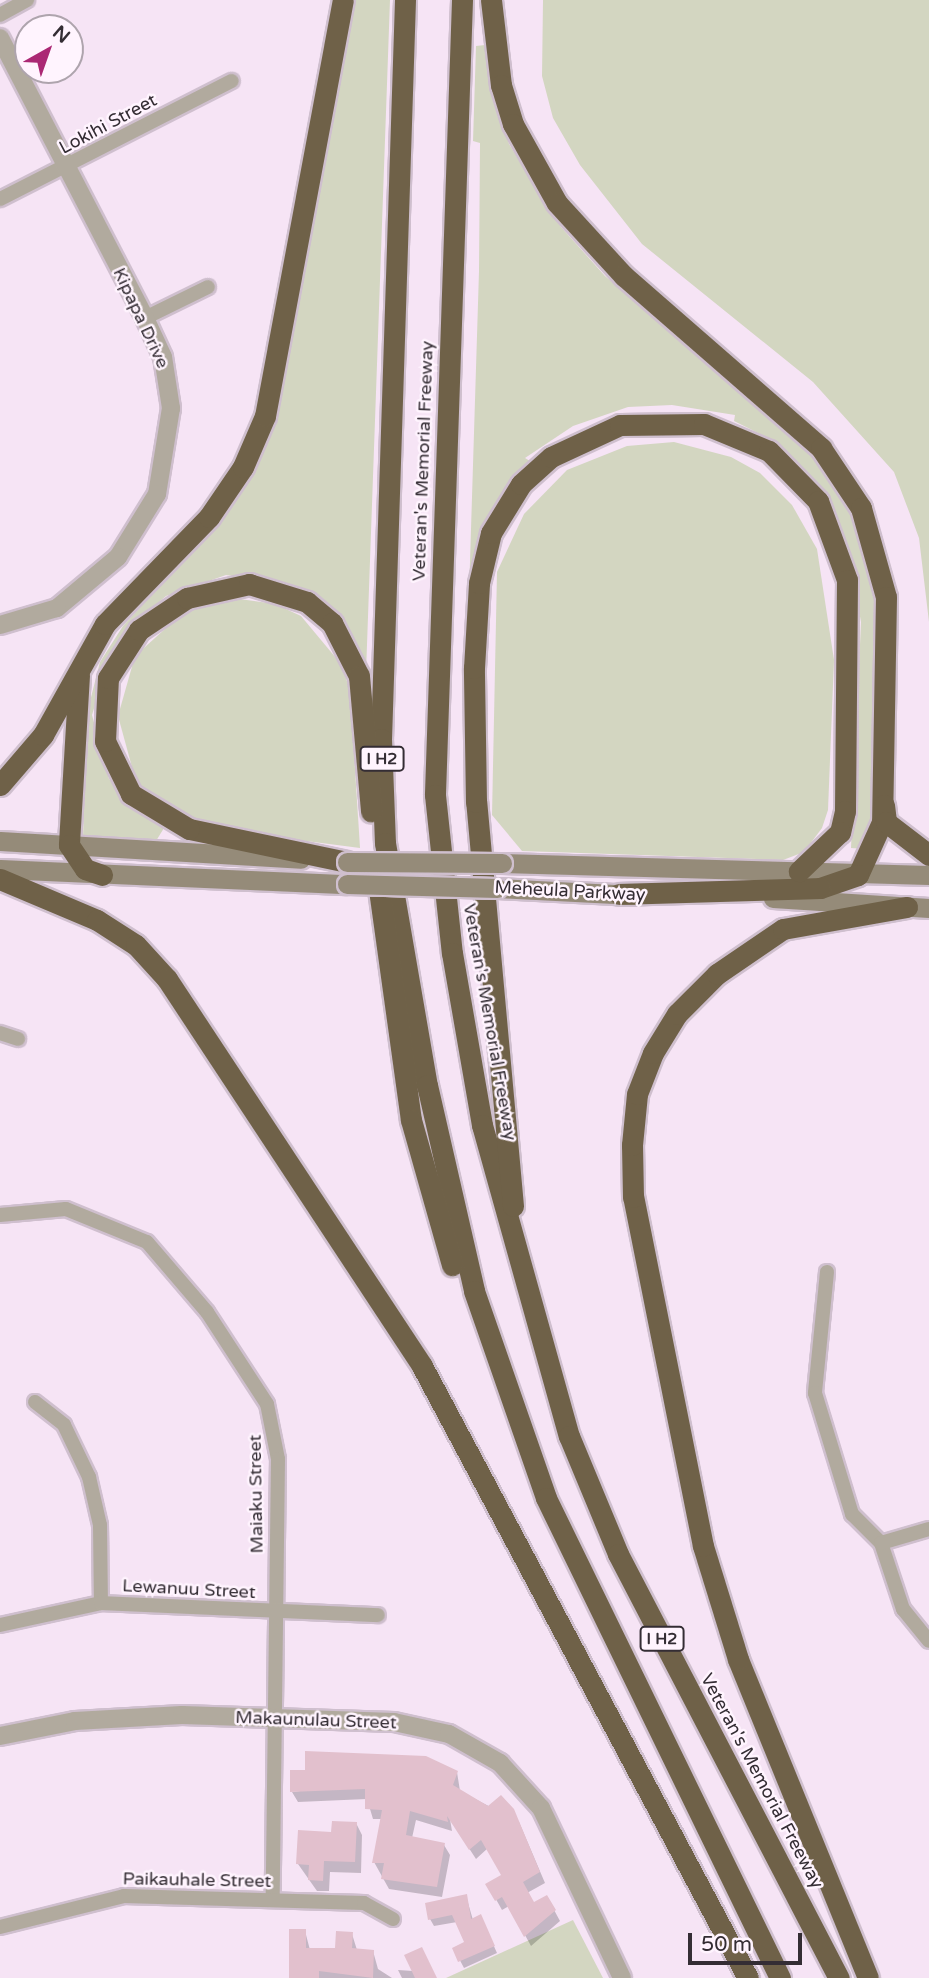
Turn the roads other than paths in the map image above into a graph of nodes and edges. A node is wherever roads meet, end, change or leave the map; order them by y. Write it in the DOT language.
graph roads {
  1 [pos="27,0"];
  2 [pos="342,0"];
  3 [pos="405,0"];
  4 [pos="462,0"];
  5 [pos="491,0"];
  6 [pos="0,15"];
  7 [pos="0,38"];
  8 [pos="232,81"];
  9 [pos="66,167"];
  10 [pos="0,199"];
  11 [pos="208,287"];
  12 [pos="145,318"];
  13 [pos="0,625"];
  14 [pos="90,647"];
  15 [pos="0,785"];
  16 [pos="883,800"];
  17 [pos="0,841"];
  18 [pos="68,845"];
  19 [pos="929,855"];
  20 [pos="347,862"];
  21 [pos="0,869"];
  22 [pos="799,871"];
  23 [pos="102,875"];
  24 [pos="859,875"];
  25 [pos="929,875"];
  26 [pos="0,879"];
  27 [pos="619,894"];
  28 [pos="906,907"];
  29 [pos="929,908"];
  30 [pos="0,1033"];
  31 [pos="18,1039"];
  32 [pos="0,1215"];
  33 [pos="827,1272"];
  34 [pos="522,1285"];
  35 [pos="35,1402"];
  36 [pos="546,1498"];
  37 [pos="929,1529"];
  38 [pos="881,1543"];
  39 [pos="101,1603"];
  40 [pos="275,1613"];
  41 [pos="378,1615"];
  42 [pos="0,1625"];
  43 [pos="929,1642"];
  44 [pos="275,1720"];
  45 [pos="0,1736"];
  46 [pos="273,1899"];
  47 [pos="393,1919"];
  48 [pos="0,1927"];
  49 [pos="622,1978"];
  50 [pos="747,1978"];
  51 [pos="780,1978"];
  52 [pos="839,1978"];
  53 [pos="868,1978"];
  1 -- 6 [label="street"];
  2 -- 14 [label="highway"];
  3 -- 36 [label="highway, Veteran's Memorial Freeway / I H2"];
  4 -- 34 [label="highway, Veteran's Memorial Freeway / I H2"];
  5 -- 16 [label="highway"];
  7 -- 9 [label="street, Kipapa Drive"];
  8 -- 9 [label="street, Lokihi Street"];
  9 -- 10 [label="street, Lokihi Street"];
  9 -- 12 [label="street, Kipapa Drive"];
  11 -- 12 [label="street"];
  12 -- 13 [label="street, Kipapa Drive"];
  14 -- 15 [label="highway"];
  14 -- 18 [label="highway"];
  16 -- 19 [label="highway"];
  16 -- 24 [label="highway"];
  17 -- 18 [label="main road, Meheula Parkway"];
  18 -- 20 [label="main road, Meheula Parkway"];
  18 -- 23 [label="highway"];
  20 -- 22 [label="main road, Meheula Parkway, bridge"];
  20 -- 36 [label="highway"];
  21 -- 23 [label="main road, Meheula Parkway"];
  22 -- 24 [label="main road, Meheula Parkway"];
  22 -- 34 [label="highway"];
  23 -- 27 [label="main road, Meheula Parkway, bridge"];
  24 -- 25 [label="main road, Meheula Parkway"];
  24 -- 27 [label="highway"];
  26 -- 50 [label="highway"];
  27 -- 28 [label="main road, Meheula Parkway"];
  28 -- 29 [label="main road, Meheula Parkway"];
  28 -- 53 [label="highway"];
  30 -- 31 [label="street"];
  32 -- 40 [label="street, Maiaku Street"];
  33 -- 38 [label="street"];
  34 -- 52 [label="highway, Veteran's Memorial Freeway / I H2"];
  35 -- 39 [label="street"];
  36 -- 51 [label="highway, Veteran's Memorial Freeway / I H2"];
  37 -- 38 [label="street"];
  38 -- 43 [label="street"];
  39 -- 40 [label="street, Lewanuu Street"];
  39 -- 42 [label="street, Lewanuu Street"];
  40 -- 41 [label="street, Lewanuu Street"];
  40 -- 44 [label="street, Maiaku Street"];
  44 -- 45 [label="street, Makaunulau Street"];
  44 -- 46 [label="street, Maiaku Street"];
  44 -- 49 [label="street, Makaunulau Street"];
  46 -- 47 [label="street, Paikauhale Street"];
  46 -- 48 [label="street, Paikauhale Street"];
}
